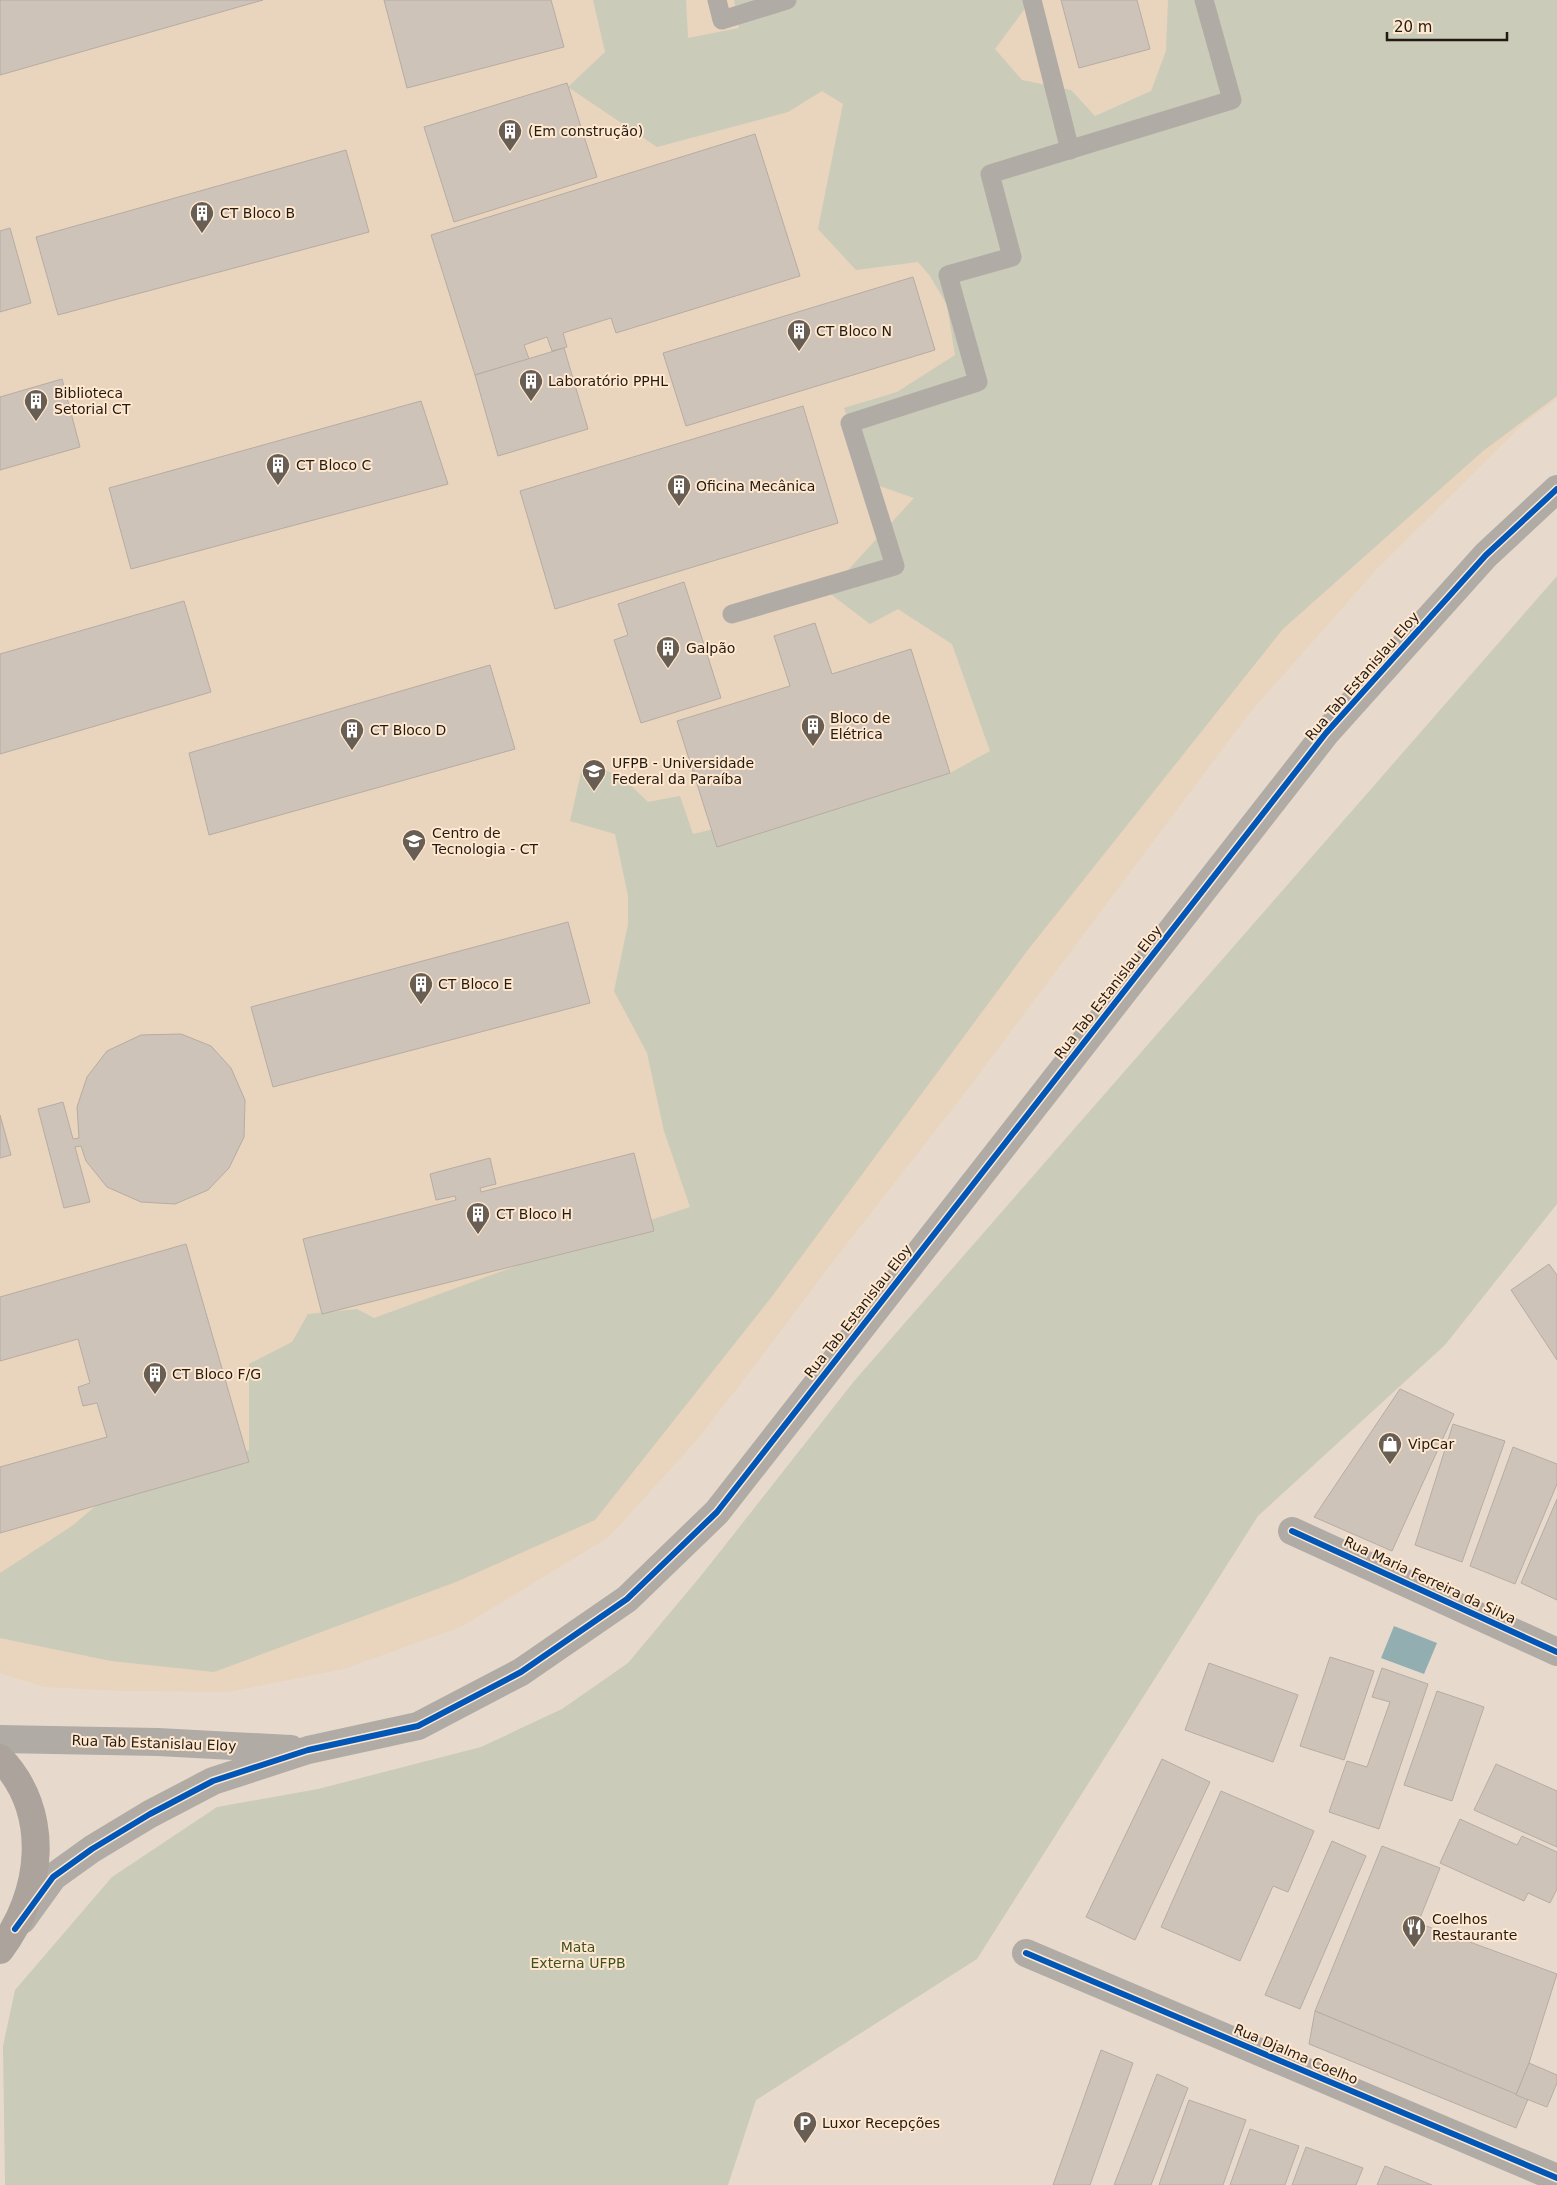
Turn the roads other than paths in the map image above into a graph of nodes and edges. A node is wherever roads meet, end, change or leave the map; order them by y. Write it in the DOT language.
graph roads {
  1 [pos="717,0"];
  2 [pos="787,0"];
  3 [pos="1032,0"];
  4 [pos="1204,0"];
  5 [pos="1070,150"];
  6 [pos="1557,489"];
  7 [pos="732,614"];
  8 [pos="1292,1531"];
  9 [pos="1557,1652"];
  10 [pos="0,1739"];
  11 [pos="308,1750"];
  12 [pos="0,1758"];
  13 [pos="8,1939"];
  14 [pos="1026,1953"];
  15 [pos="1557,2178"];
  1 -- 2 [label="lane"];
  3 -- 5 [label="lane"];
  4 -- 5 [label="lane"];
  5 -- 7 [label="lane"];
  6 -- 11 [label="street, Rua Tab Estanislau Eloy"];
  8 -- 9 [label="street, Rua Maria Ferreira da Silva"];
  10 -- 11 [label="street, Rua Tab Estanislau Eloy"];
  11 -- 13 [label="street, Rua Tab Estanislau Eloy"];
  12 -- 13 [label="main road"];
  14 -- 15 [label="street, Rua Djalma Coelho"];
}
